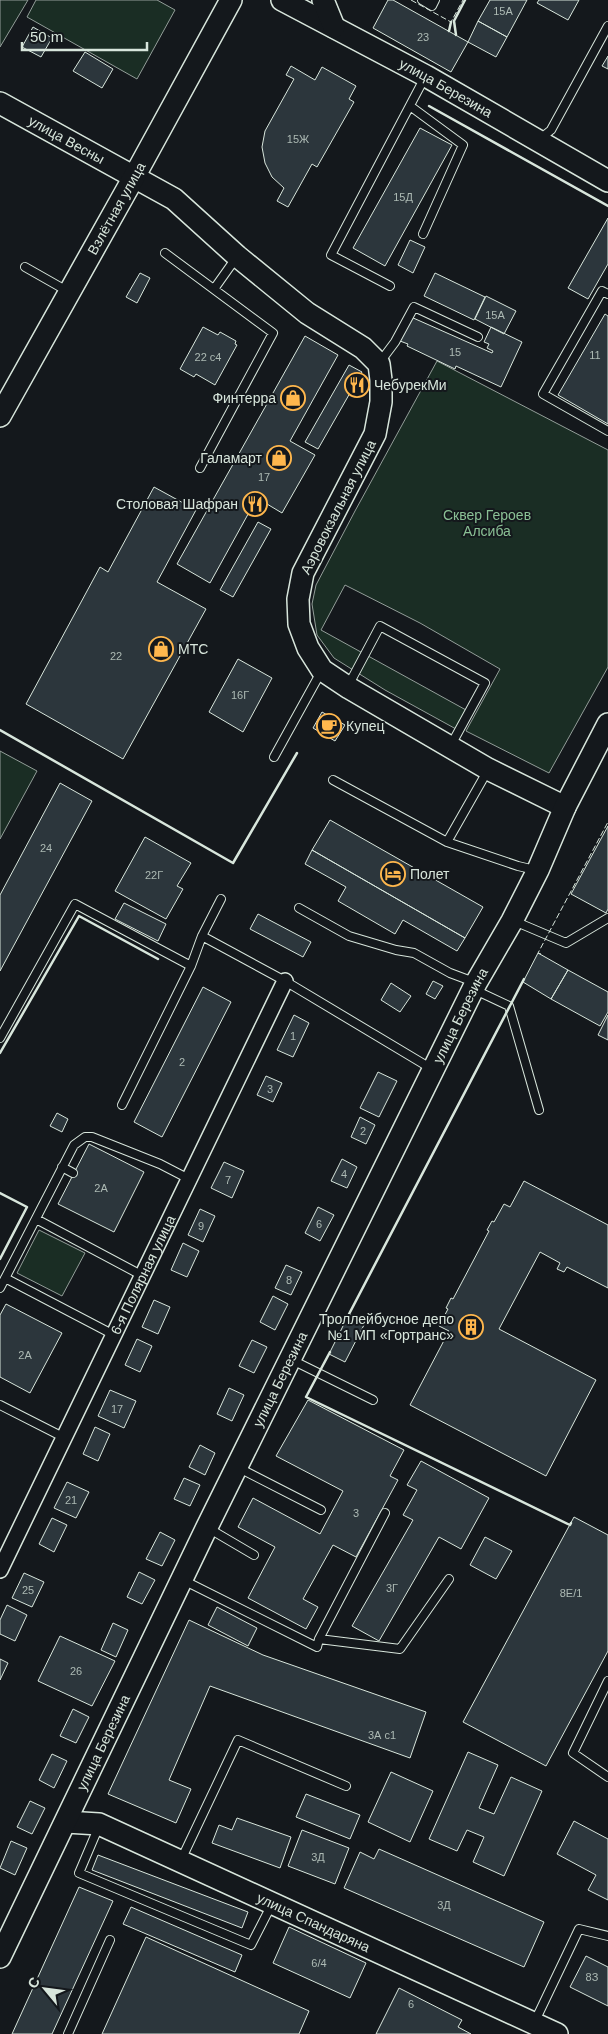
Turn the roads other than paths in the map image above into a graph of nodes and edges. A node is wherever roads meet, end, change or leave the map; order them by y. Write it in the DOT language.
graph roads {
  1 [pos="231,0"];
  2 [pos="282,0"];
  3 [pos="323,0"];
  4 [pos="422,0"];
  5 [pos="435,0"];
  6 [pos="334,26"];
  7 [pos="608,26"];
  8 [pos="426,76"];
  9 [pos="0,103"];
  10 [pos="410,106"];
  11 [pos="539,140"];
  12 [pos="134,177"];
  13 [pos="608,181"];
  14 [pos="423,234"];
  15 [pos="165,254"];
  16 [pos="237,256"];
  17 [pos="25,267"];
  18 [pos="390,286"];
  19 [pos="214,289"];
  20 [pos="70,292"];
  21 [pos="608,294"];
  22 [pos="478,337"];
  23 [pos="379,364"];
  24 [pos="0,416"];
  25 [pos="608,431"];
  26 [pos="200,468"];
  27 [pos="322,670"];
  28 [pos="347,687"];
  29 [pos="608,724"];
  30 [pos="450,746"];
  31 [pos="274,757"];
  32 [pos="488,769"];
  33 [pos="332,780"];
  34 [pos="565,807"];
  35 [pos="447,842"];
  36 [pos="538,870"];
  37 [pos="221,899"];
  38 [pos="299,908"];
  39 [pos="608,918"];
  40 [pos="512,921"];
  41 [pos="202,936"];
  42 [pos="191,966"];
  43 [pos="285,981"];
  44 [pos="475,986"];
  45 [pos="0,1038"];
  46 [pos="434,1070"];
  47 [pos="122,1105"];
  48 [pos="540,1110"];
  49 [pos="62,1167"];
  50 [pos="73,1174"];
  51 [pos="189,1179"];
  52 [pos="36,1219"];
  53 [pos="143,1276"];
  54 [pos="5,1278"];
  55 [pos="0,1288"];
  56 [pos="114,1335"];
  57 [pos="290,1359"];
  58 [pos="373,1400"];
  59 [pos="0,1405"];
  60 [pos="64,1438"];
  61 [pos="237,1467"];
  62 [pos="320,1510"];
  63 [pos="385,1513"];
  64 [pos="207,1527"];
  65 [pos="254,1555"];
  66 [pos="0,1570"];
  67 [pos="181,1579"];
  68 [pos="449,1579"];
  69 [pos="319,1639"];
  70 [pos="608,1681"];
  71 [pos="608,1777"];
  72 [pos="346,1786"];
  73 [pos="66,1822"];
  74 [pos="99,1824"];
  75 [pos="180,1860"];
  76 [pos="273,1902"];
  77 [pos="608,1936"];
  78 [pos="110,1940"];
  79 [pos="0,1958"];
  80 [pos="534,2023"];
  81 [pos="68,2034"];
  82 [pos="557,2034"];
  1 -- 12 [label="street, Взлётная улица"];
  2 -- 6 [label="street, улица Березина"];
  3 -- 6 [label="street"];
  4 -- 5 [label="lane"];
  6 -- 8 [label="street, улица Березина"];
  7 -- 11 [label="lane"];
  8 -- 10 [label="lane"];
  8 -- 11 [label="street, улица Березина"];
  9 -- 12 [label="street, улица Весны"];
  10 -- 14 [label="lane"];
  10 -- 18 [label="lane"];
  11 -- 13 [label="street, улица Березина"];
  12 -- 16 [label="street"];
  12 -- 20 [label="street, Взлётная улица"];
  15 -- 19 [label="lane"];
  16 -- 19 [label="lane"];
  16 -- 23 [label="street"];
  17 -- 20 [label="lane"];
  19 -- 26 [label="lane"];
  20 -- 24 [label="street, Взлётная улица"];
  21 -- 25 [label="lane"];
  22 -- 23 [label="lane"];
  23 -- 27 [label="street, Аэровокзальная улица"];
  27 -- 28 [label="street, Аэровокзальная улица"];
  27 -- 31 [label="lane"];
  28 -- 30 [label="street, Аэровокзальная улица"];
  28 -- 30 [label="lane"];
  29 -- 34 [label="street, улица Березина"];
  30 -- 32 [label="street, Аэровокзальная улица"];
  32 -- 34 [label="street, Аэровокзальная улица"];
  32 -- 35 [label="lane"];
  33 -- 35 [label="lane"];
  34 -- 36 [label="street, улица Березина"];
  35 -- 36 [label="lane"];
  36 -- 40 [label="street, улица Березина"];
  37 -- 41 [label="lane"];
  38 -- 44 [label="lane"];
  39 -- 40 [label="lane"];
  40 -- 44 [label="street, улица Березина"];
  41 -- 42 [label="lane"];
  41 -- 43 [label="lane"];
  42 -- 45 [label="lane"];
  42 -- 47 [label="lane"];
  43 -- 46 [label="lane"];
  43 -- 51 [label="street, 6-я Полярная улица"];
  44 -- 46 [label="street, улица Березина"];
  44 -- 48 [label="lane"];
  46 -- 57 [label="street, улица Березина"];
  49 -- 50 [label="lane"];
  49 -- 51 [label="lane"];
  49 -- 52 [label="lane"];
  51 -- 53 [label="street, 6-я Полярная улица"];
  52 -- 53 [label="lane"];
  52 -- 54 [label="lane"];
  53 -- 56 [label="street, 6-я Полярная улица"];
  54 -- 55 [label="lane"];
  54 -- 56 [label="lane"];
  56 -- 60 [label="street, 6-я Полярная улица"];
  57 -- 58 [label="lane"];
  57 -- 61 [label="street, улица Березина"];
  59 -- 60 [label="lane"];
  60 -- 66 [label="street, 6-я Полярная улица"];
  61 -- 62 [label="lane"];
  61 -- 64 [label="street, улица Березина"];
  63 -- 69 [label="lane"];
  64 -- 65 [label="lane"];
  64 -- 67 [label="street, улица Березина"];
  67 -- 69 [label="lane"];
  67 -- 73 [label="street, улица Березина"];
  68 -- 69 [label="lane"];
  70 -- 71 [label="lane"];
  72 -- 75 [label="lane"];
  73 -- 74 [label="street, улица Спандаряна"];
  73 -- 79 [label="street, улица Березина"];
  74 -- 75 [label="street, улица Спандаряна"];
  74 -- 76 [label="lane"];
  75 -- 76 [label="street, улица Спандаряна"];
  76 -- 80 [label="street, улица Спандаряна"];
  77 -- 80 [label="lane"];
  78 -- 81 [label="lane"];
  80 -- 82 [label="street, улица Спандаряна"];
}
